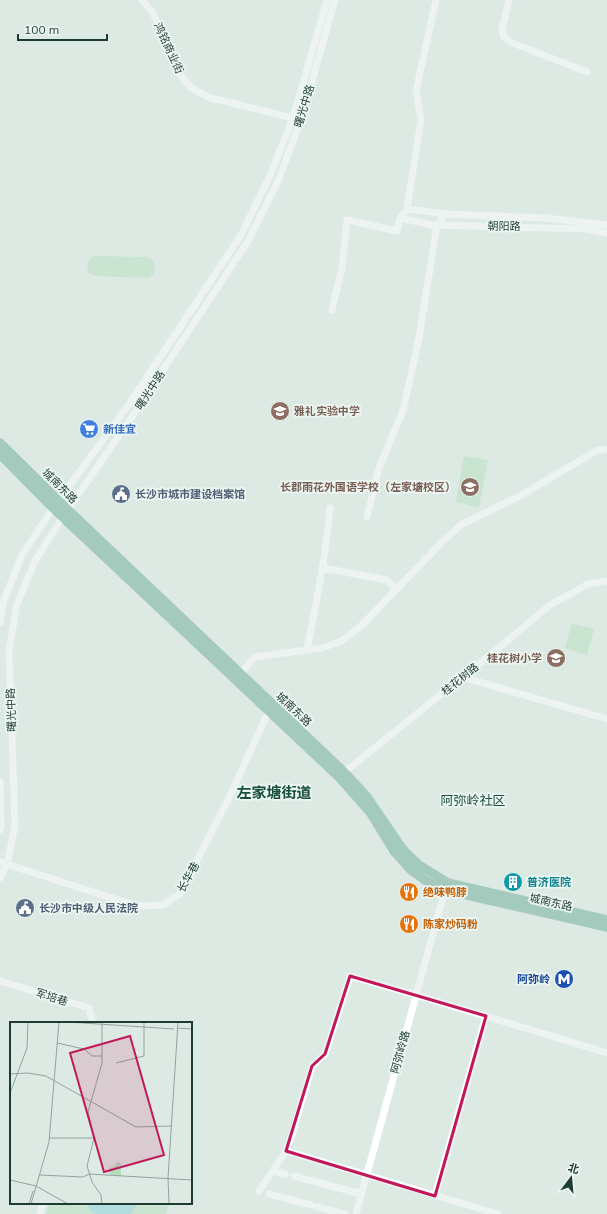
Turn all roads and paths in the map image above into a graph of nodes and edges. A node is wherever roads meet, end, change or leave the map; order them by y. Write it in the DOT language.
graph roads {
  1 [pos="142,0"];
  2 [pos="327,0"];
  3 [pos="335,0"];
  4 [pos="436,0"];
  5 [pos="509,0"];
  6 [pos="587,72"];
  7 [pos="293,118"];
  8 [pos="407,209"];
  9 [pos="446,214"];
  10 [pos="400,218"];
  11 [pos="437,225"];
  12 [pos="607,225"];
  13 [pos="607,233"];
  14 [pos="332,310"];
  15 [pos="0,443"];
  16 [pos="607,449"];
  17 [pos="0,454"];
  18 [pos="56,504"];
  19 [pos="330,508"];
  20 [pos="66,514"];
  21 [pos="367,517"];
  22 [pos="323,568"];
  23 [pos="607,580"];
  24 [pos="396,590"];
  25 [pos="0,623"];
  26 [pos="307,650"];
  27 [pos="240,674"];
  28 [pos="462,677"];
  29 [pos="270,711"];
  30 [pos="607,718"];
  31 [pos="341,775"];
  32 [pos="0,782"];
  33 [pos="0,830"];
  34 [pos="3,863"];
  35 [pos="0,878"];
  36 [pos="445,890"];
  37 [pos="607,920"];
  38 [pos="607,927"];
  39 [pos="0,981"];
  40 [pos="416,995"];
  41 [pos="486,1016"];
  42 [pos="91,1022"];
  43 [pos="607,1053"];
  44 [pos="286,1152"];
  45 [pos="273,1171"];
  46 [pos="285,1174"];
  47 [pos="366,1175"];
  48 [pos="294,1176"];
  49 [pos="259,1191"];
  50 [pos="269,1194"];
  51 [pos="361,1194"];
  52 [pos="435,1196"];
  53 [pos="43,1204"];
  54 [pos="40,1214"];
  55 [pos="345,1214"];
  56 [pos="356,1214"];
  57 [pos="498,1214"];
  1 -- 7 [label="street, 鸿铭商业街"];
  2 -- 7 [label="street, 曙光中路"];
  3 -- 20 [label="street, 曙光中路"];
  4 -- 8 [label="street"];
  5 -- 6 [label="street"];
  7 -- 18 [label="street, 曙光中路"];
  8 -- 9 [label="street, 朝阳路"];
  8 -- 10 [label="street"];
  9 -- 11 [label="street"];
  9 -- 12 [label="street, 朝阳路"];
  10 -- 11 [label="street, 朝阳路"];
  10 -- 14 [label="street"];
  11 -- 13 [label="street, 朝阳路"];
  11 -- 21 [label="street"];
  15 -- 18 [label="main road, 城南东路"];
  16 -- 24 [label="street"];
  17 -- 18 [label="main road, 城南东路"];
  18 -- 20 [label="main road, 城南东路"];
  18 -- 25 [label="street, 曙光中路"];
  19 -- 22 [label="street"];
  20 -- 27 [label="main road, 城南东路"];
  20 -- 29 [label="main road, 城南东路"];
  20 -- 34 [label="street, 曙光中路"];
  22 -- 24 [label="street"];
  22 -- 26 [label="street"];
  23 -- 28 [label="street, 桂花树路"];
  24 -- 26 [label="street"];
  26 -- 27 [label="street"];
  27 -- 31 [label="main road, 城南东路"];
  28 -- 30 [label="street"];
  28 -- 31 [label="street, 桂花树路"];
  29 -- 31 [label="main road, 城南东路"];
  29 -- 34 [label="street, 长华巷"];
  31 -- 36 [label="main road, 城南东路"];
  31 -- 37 [label="main road, 城南东路"];
  32 -- 33 [label="street"];
  34 -- 35 [label="street, 曙光中路"];
  36 -- 38 [label="main road, 城南东路"];
  36 -- 40 [label="street, 阿弥岭路"];
  39 -- 42 [label="street, 军培巷"];
  40 -- 41 [label="street"];
  40 -- 44 [label="street"];
  40 -- 47 [label="street, 阿弥岭路"];
  41 -- 43 [label="street"];
  41 -- 52 [label="street"];
  44 -- 45 [label="street"];
  44 -- 47 [label="street"];
  45 -- 46 [label="street"];
  45 -- 49 [label="street"];
  47 -- 51 [label="street, 阿弥岭路"];
  47 -- 52 [label="street"];
  48 -- 51 [label="street"];
  50 -- 55 [label="street"];
  51 -- 56 [label="street, 阿弥岭路"];
  52 -- 57 [label="street"];
  53 -- 54 [label="street"];
}
